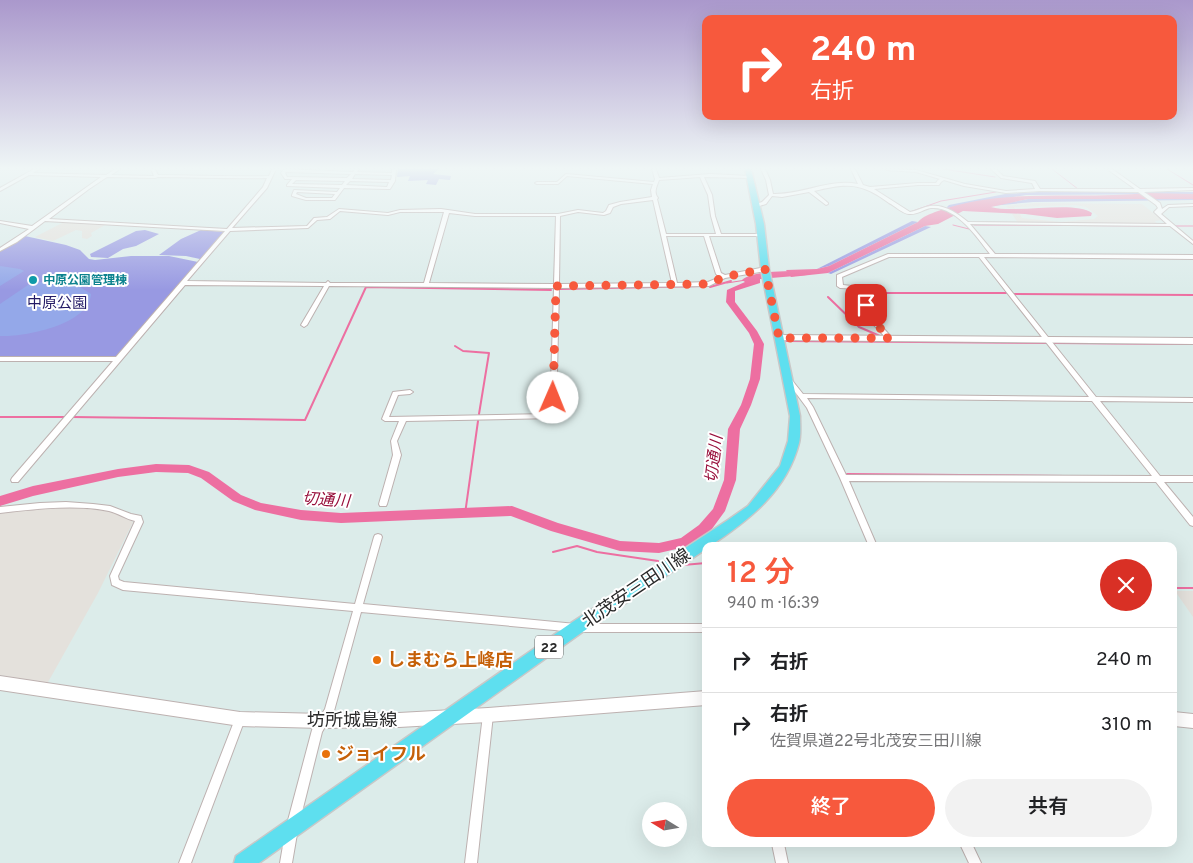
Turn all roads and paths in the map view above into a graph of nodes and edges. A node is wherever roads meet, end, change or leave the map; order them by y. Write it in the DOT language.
graph roads {
  1 [pos="59,209"];
  2 [pos="246,209"];
  3 [pos="609,209"];
  4 [pos="658,209"];
  5 [pos="712,209"];
  6 [pos="757,209"];
  7 [pos="902,209"];
  8 [pos="924,209"];
  9 [pos="941,209"];
  10 [pos="1158,209"];
  11 [pos="1164,209"];
  12 [pos="447,211"];
  13 [pos="558,214"];
  14 [pos="1158,214"];
  15 [pos="44,220"];
  16 [pos="0,222"];
  17 [pos="968,223"];
  18 [pos="1170,225"];
  19 [pos="34,228"];
  20 [pos="228,230"];
  21 [pos="719,234"];
  22 [pos="664,235"];
  23 [pos="706,235"];
  24 [pos="761,235"];
  25 [pos="1193,243"];
  26 [pos="0,250"];
  27 [pos="980,255"];
  28 [pos="993,255"];
  29 [pos="1193,257"];
  30 [pos="765,270"];
  31 [pos="724,277"];
  32 [pos="183,283"];
  33 [pos="328,283"];
  34 [pos="426,284"];
  35 [pos="675,284"];
  36 [pos="556,286"];
  37 [pos="304,325"];
  38 [pos="779,338"];
  39 [pos="890,338"];
  40 [pos="1047,340"];
  41 [pos="1193,341"];
  42 [pos="0,359"];
  43 [pos="119,359"];
  44 [pos="793,389"];
  45 [pos="410,392"];
  46 [pos="1094,399"];
  47 [pos="1193,400"];
  48 [pos="403,420"];
  49 [pos="844,478"];
  50 [pos="1158,479"];
  51 [pos="16,480"];
  52 [pos="1193,480"];
  53 [pos="383,504"];
  54 [pos="0,510"];
  55 [pos="1193,523"];
  56 [pos="378,537"];
  57 [pos="706,542"];
  58 [pos="872,542"];
  59 [pos="702,545"];
  60 [pos="358,609"];
  61 [pos="576,628"];
  62 [pos="702,628"];
  63 [pos="0,683"];
  64 [pos="702,698"];
  65 [pos="488,715"];
  66 [pos="449,717"];
  67 [pos="240,719"];
  68 [pos="1177,719"];
  69 [pos="322,721"];
  70 [pos="1193,721"];
  71 [pos="292,828"];
  72 [pos="779,847"];
  73 [pos="967,847"];
  74 [pos="185,863"];
  75 [pos="242,863"];
  76 [pos="286,863"];
  77 [pos="471,863"];
  78 [pos="782,863"];
  79 [pos="975,863"];
  1 -- 15 [label="street"];
  2 -- 20 [label="street"];
  3 -- 13 [label="street"];
  4 -- 22 [label="street"];
  5 -- 21 [label="street"];
  6 -- 24 [label="main road, 22"];
  7 -- 8 [label="street"];
  9 -- 17 [label="street"];
  10 -- 14 [label="street"];
  11 -- 14 [label="street"];
  12 -- 13 [label="street"];
  12 -- 20 [label="street"];
  12 -- 34 [label="street"];
  13 -- 36 [label="street"];
  14 -- 18 [label="street"];
  15 -- 19 [label="street"];
  15 -- 20 [label="street"];
  16 -- 19 [label="street"];
  17 -- 18 [label="street"];
  17 -- 28 [label="street"];
  18 -- 25 [label="street"];
  19 -- 26 [label="street"];
  20 -- 32 [label="street"];
  21 -- 23 [label="street"];
  21 -- 24 [label="street"];
  22 -- 23 [label="street"];
  22 -- 35 [label="street"];
  23 -- 31 [label="street"];
  24 -- 30 [label="main road, 22"];
  27 -- 28 [label="street"];
  27 -- 39 [label="street"];
  27 -- 40 [label="street"];
  28 -- 29 [label="street"];
  30 -- 31 [label="street"];
  30 -- 38 [label="main road, 22"];
  31 -- 35 [label="street"];
  32 -- 33 [label="street"];
  32 -- 43 [label="street"];
  33 -- 34 [label="street"];
  33 -- 37 [label="street"];
  34 -- 36 [label="street"];
  35 -- 36 [label="street"];
  36 -- 48 [label="street"];
  38 -- 39 [label="main road"];
  38 -- 44 [label="main road, 22"];
  39 -- 40 [label="main road"];
  40 -- 41 [label="main road"];
  40 -- 46 [label="street"];
  42 -- 43 [label="street"];
  43 -- 51 [label="street"];
  44 -- 46 [label="street"];
  44 -- 49 [label="street"];
  44 -- 57 [label="main road, 北茂安三田川線 / 22"];
  45 -- 48 [label="street"];
  46 -- 47 [label="street"];
  46 -- 50 [label="street"];
  48 -- 53 [label="street"];
  49 -- 50 [label="street"];
  49 -- 58 [label="street"];
  50 -- 52 [label="street"];
  50 -- 55 [label="street"];
  54 -- 60 [label="street"];
  56 -- 60 [label="street"];
  59 -- 61 [label="main road, 北茂安三田川線 / 22"];
  60 -- 61 [label="street"];
  60 -- 69 [label="street"];
  61 -- 62 [label="street"];
  61 -- 66 [label="main road, 北茂安三田川線 / 22"];
  63 -- 67 [label="main road, 坊所城島線"];
  64 -- 65 [label="main road, 坊所城島線"];
  65 -- 66 [label="main road, 坊所城島線"];
  65 -- 77 [label="street"];
  66 -- 69 [label="main road, 坊所城島線"];
  66 -- 71 [label="main road, 北茂安三田川線 / 22"];
  67 -- 69 [label="main road, 坊所城島線"];
  67 -- 74 [label="street"];
  68 -- 70 [label="main road"];
  69 -- 71 [label="street"];
  71 -- 75 [label="main road, 北茂安三田川線 / 22"];
  71 -- 76 [label="street"];
  72 -- 78 [label="street"];
  73 -- 79 [label="street"];
}
